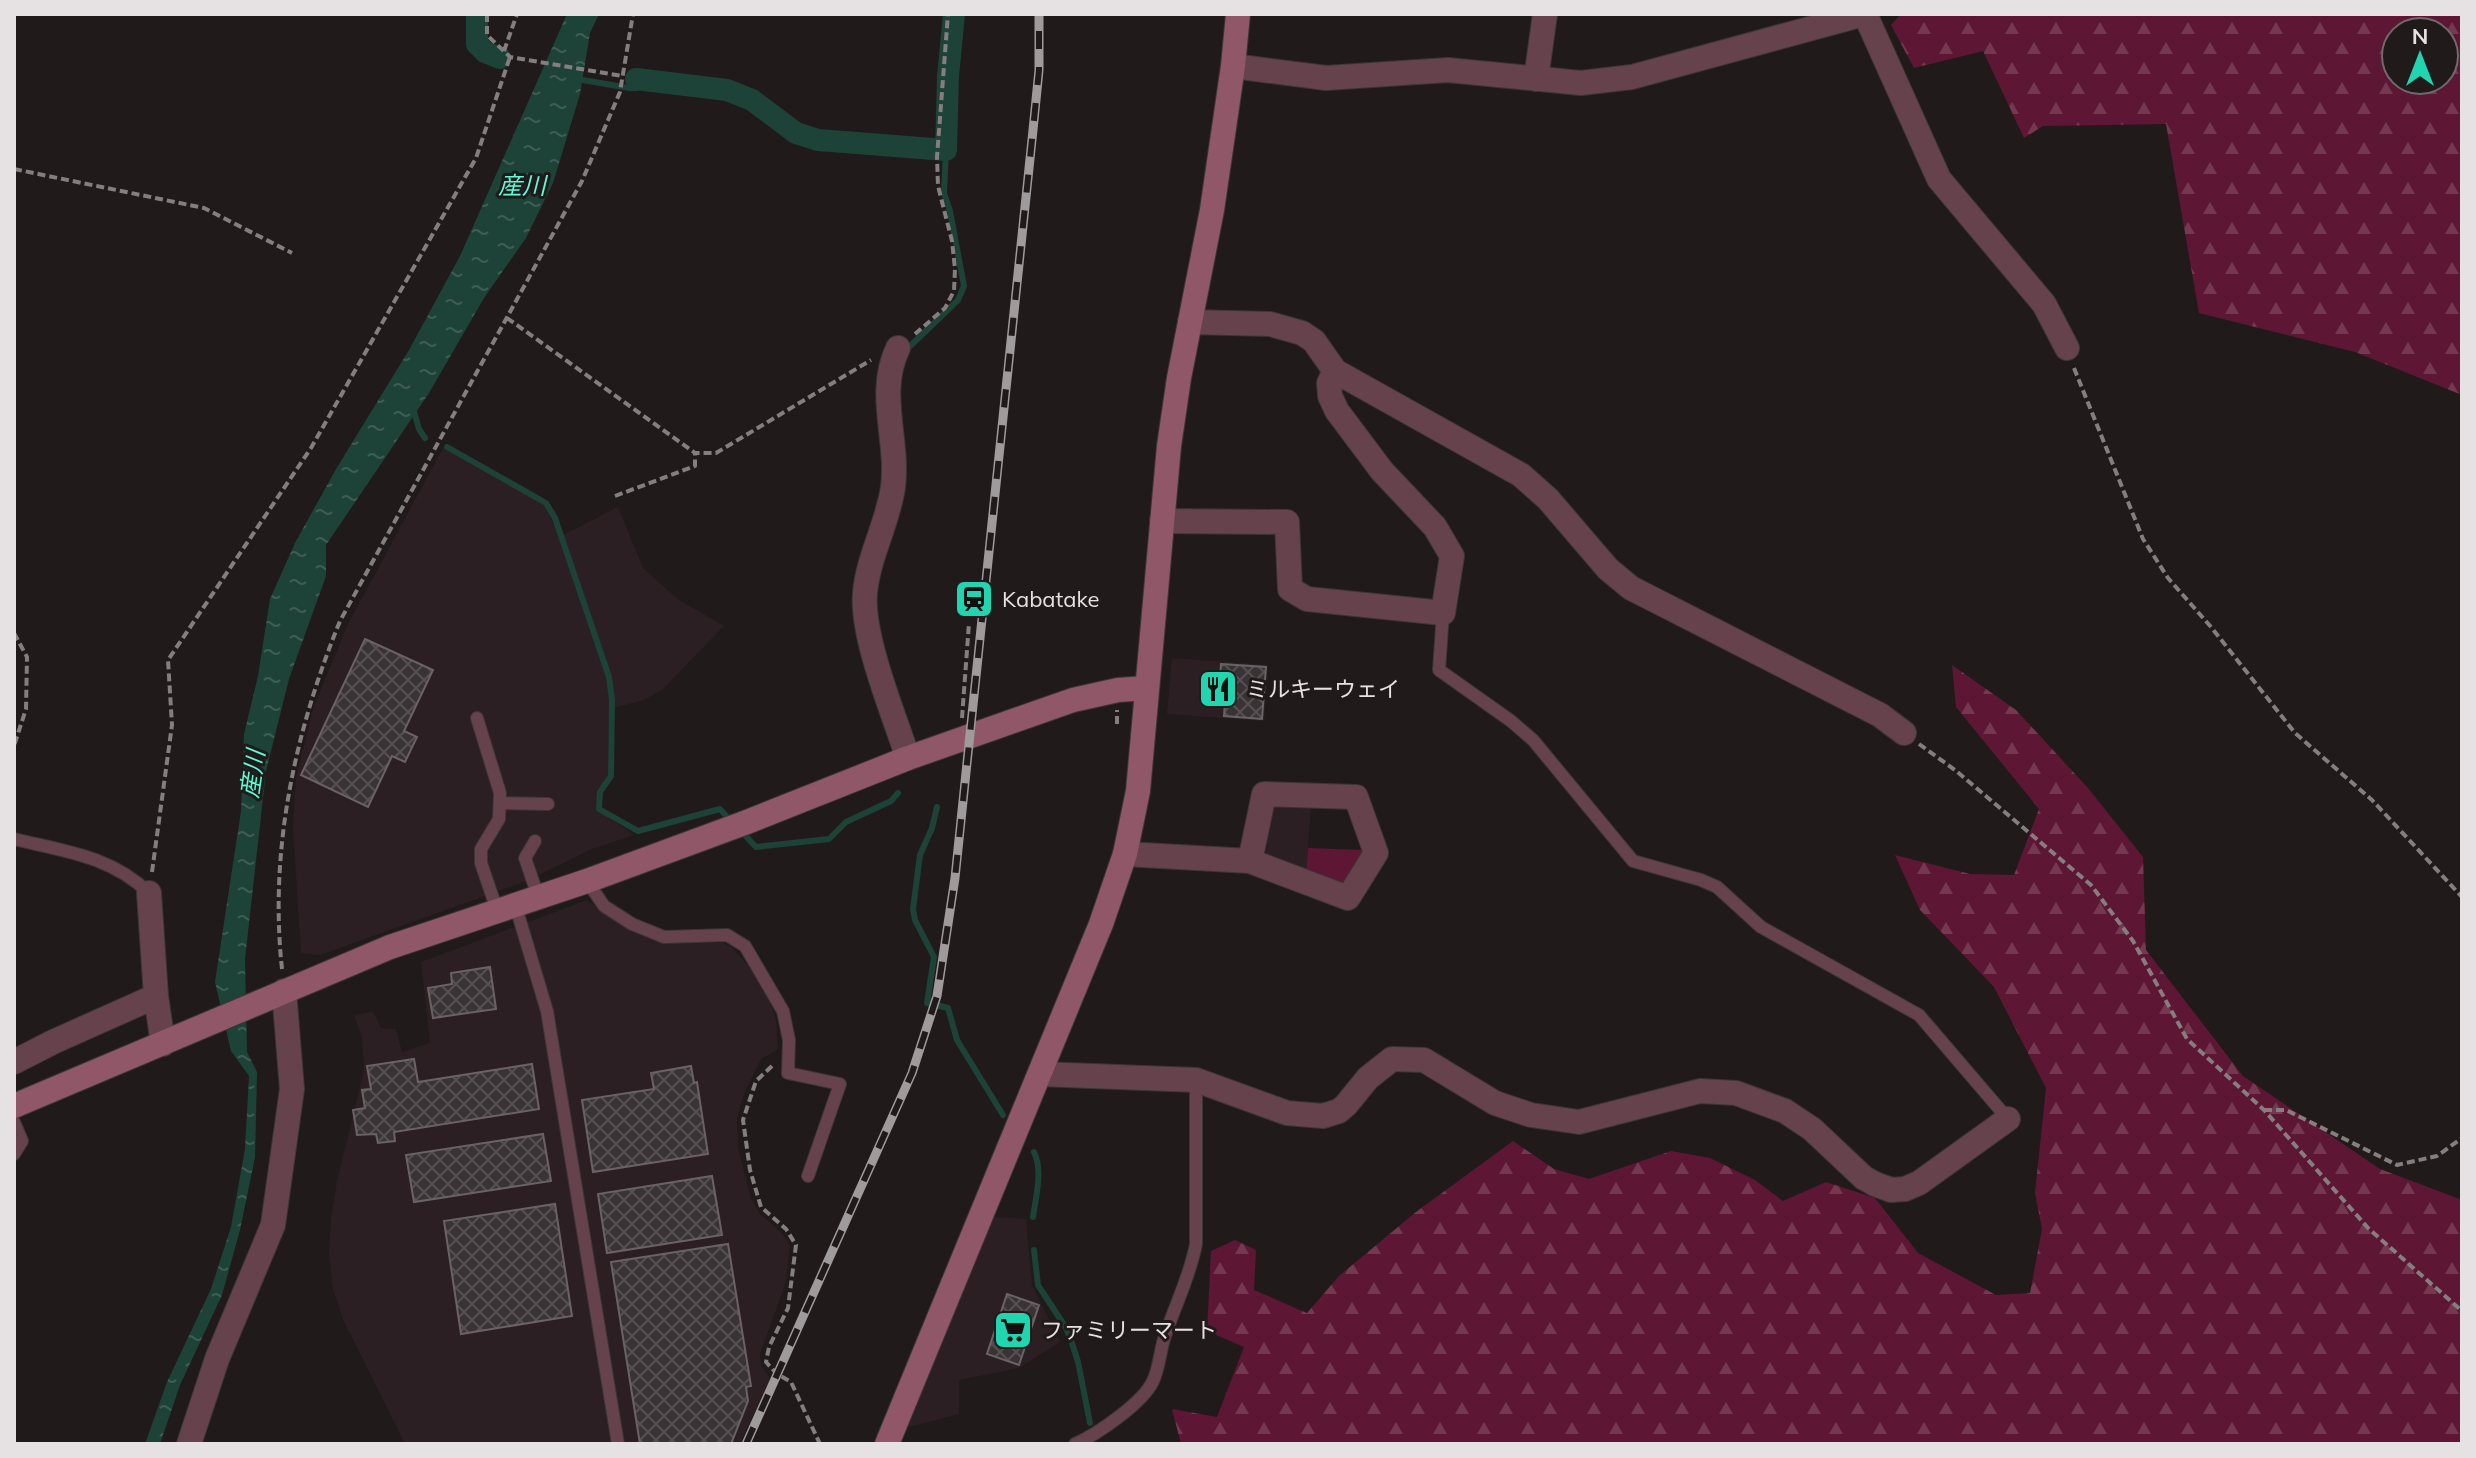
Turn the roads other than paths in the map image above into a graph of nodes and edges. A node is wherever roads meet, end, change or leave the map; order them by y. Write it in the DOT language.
graph roads {
  1 [pos="1238,14"];
  2 [pos="1545,14"];
  3 [pos="1864,14"];
  4 [pos="1810,22"];
  5 [pos="1233,66"];
  6 [pos="1536,79"];
  7 [pos="1190,322"];
  8 [pos="898,348"];
  9 [pos="2067,348"];
  10 [pos="1335,371"];
  11 [pos="1162,521"];
  12 [pos="1443,613"];
  13 [pos="1147,688"];
  14 [pos="477,718"];
  15 [pos="1904,733"];
  16 [pos="908,758"];
  17 [pos="501,803"];
  18 [pos="548,804"];
  19 [pos="14,839"];
  20 [pos="535,841"];
  21 [pos="1125,854"];
  22 [pos="1250,861"];
  23 [pos="587,881"];
  24 [pos="149,893"];
  25 [pos="538,896"];
  26 [pos="506,907"];
  27 [pos="279,993"];
  28 [pos="156,996"];
  29 [pos="167,1042"];
  30 [pos="14,1062"];
  31 [pos="1040,1074"];
  32 [pos="1196,1080"];
  33 [pos="14,1106"];
  34 [pos="2008,1119"];
  35 [pos="14,1122"];
  36 [pos="14,1154"];
  37 [pos="808,1176"];
  38 [pos="189,1444"];
  39 [pos="618,1444"];
  40 [pos="887,1444"];
  41 [pos="1075,1444"];
  1 -- 5 [label="street"];
  2 -- 6 [label="street"];
  3 -- 4 [label="street"];
  3 -- 9 [label="street"];
  4 -- 6 [label="street"];
  5 -- 6 [label="street"];
  5 -- 7 [label="street"];
  7 -- 10 [label="street"];
  7 -- 11 [label="street"];
  8 -- 16 [label="street"];
  10 -- 12 [label="street"];
  10 -- 15 [label="street"];
  11 -- 12 [label="street"];
  11 -- 13 [label="street"];
  12 -- 34 [label="lane"];
  13 -- 16 [label="street"];
  13 -- 21 [label="street"];
  14 -- 17 [label="lane"];
  16 -- 23 [label="street"];
  17 -- 18 [label="lane"];
  17 -- 26 [label="lane"];
  19 -- 24 [label="lane"];
  20 -- 25 [label="lane"];
  21 -- 22 [label="street"];
  21 -- 31 [label="street"];
  22 -- 22 [label="street"];
  23 -- 25 [label="street"];
  23 -- 37 [label="lane"];
  24 -- 28 [label="street"];
  25 -- 26 [label="street"];
  26 -- 27 [label="street"];
  26 -- 39 [label="lane"];
  27 -- 29 [label="street"];
  27 -- 38 [label="street"];
  28 -- 29 [label="street"];
  28 -- 30 [label="street"];
  29 -- 33 [label="street"];
  31 -- 32 [label="street"];
  31 -- 40 [label="street"];
  32 -- 34 [label="street"];
  32 -- 41 [label="lane"];
  35 -- 36 [label="lane"];
}
